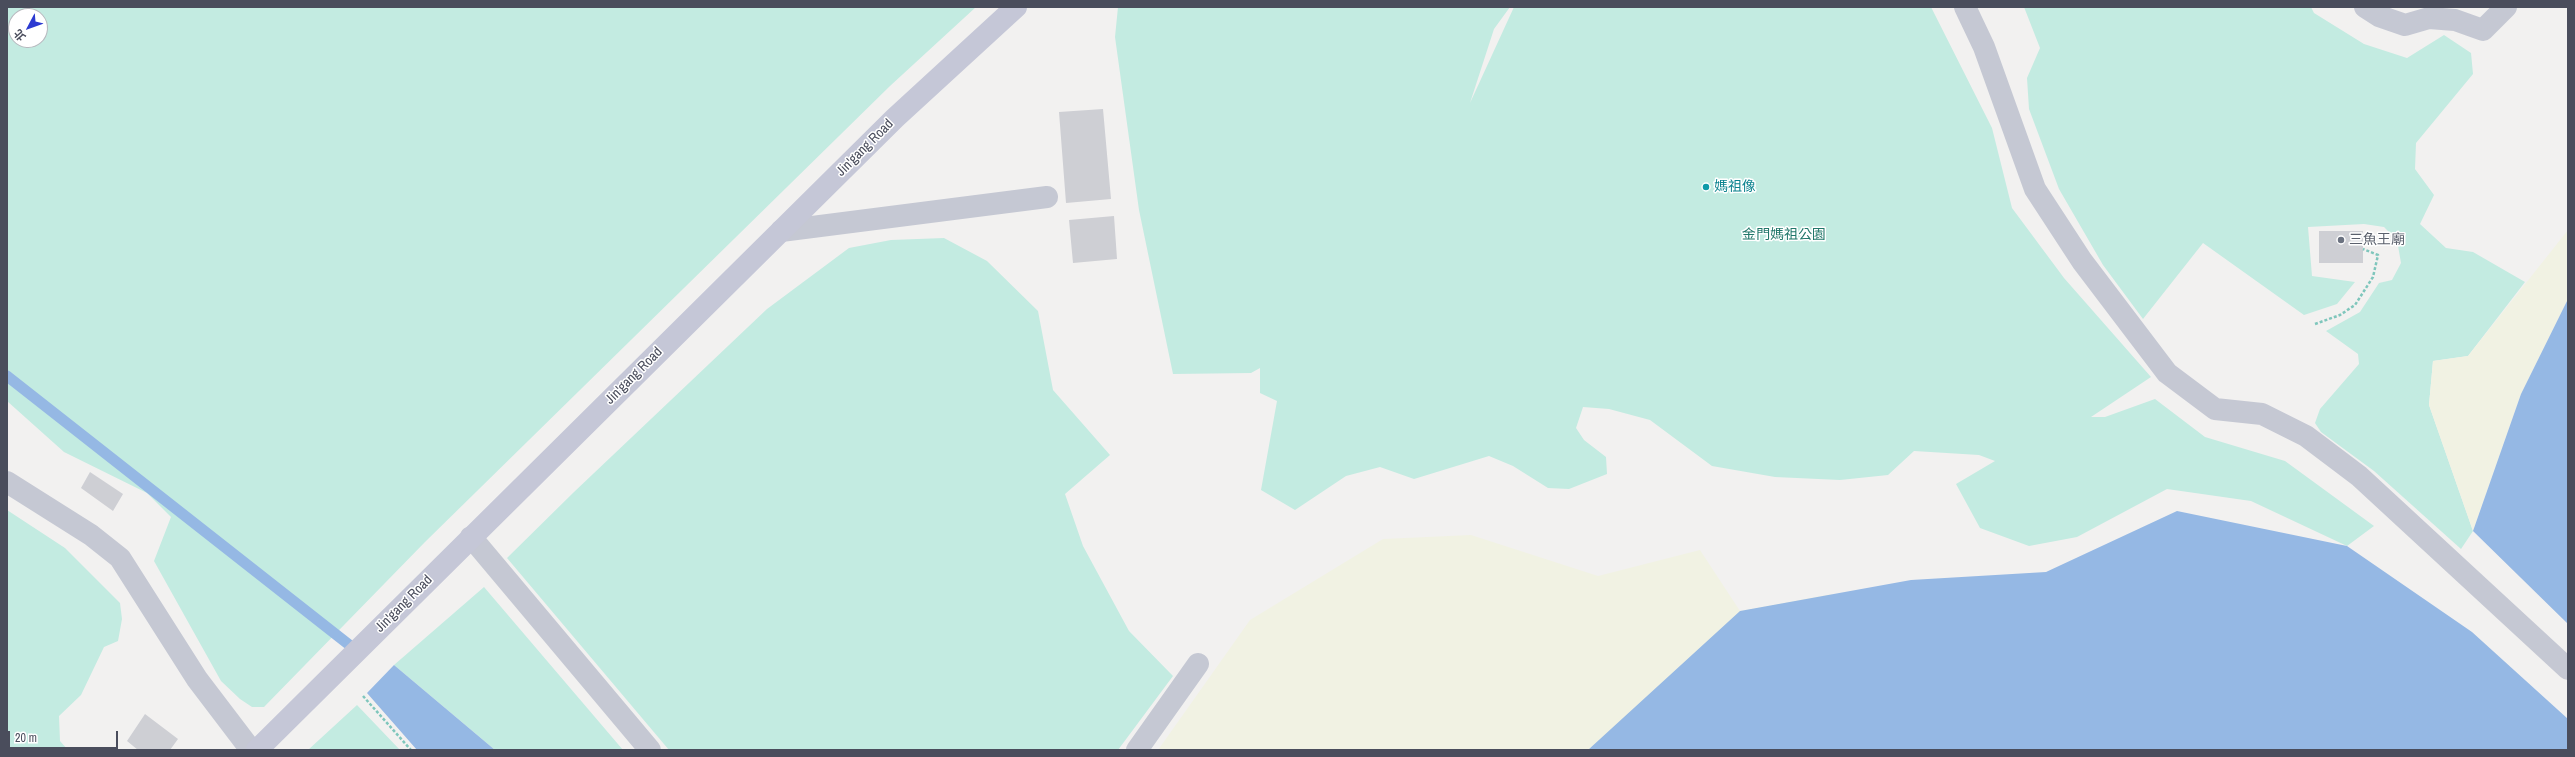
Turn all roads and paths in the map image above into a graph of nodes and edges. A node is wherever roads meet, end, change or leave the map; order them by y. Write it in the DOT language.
graph roads {
  1 [pos="1016,7"];
  2 [pos="1965,7"];
  3 [pos="2365,7"];
  4 [pos="2506,7"];
  5 [pos="1047,197"];
  6 [pos="781,231"];
  7 [pos="2363,249"];
  8 [pos="2315,324"];
  9 [pos="7,482"];
  10 [pos="471,538"];
  11 [pos="1198,664"];
  12 [pos="2568,669"];
  13 [pos="363,696"];
  14 [pos="250,750"];
  15 [pos="257,750"];
  16 [pos="410,750"];
  17 [pos="650,750"];
  18 [pos="1137,750"];
  1 -- 6 [label="main road, Jin'gang Road"];
  2 -- 12 [label="street"];
  3 -- 4 [label="street"];
  5 -- 6 [label="street"];
  6 -- 10 [label="main road, Jin'gang Road"];
  7 -- 8 [label="path"];
  9 -- 14 [label="street"];
  10 -- 15 [label="main road, Jin'gang Road"];
  10 -- 17 [label="street"];
  11 -- 18 [label="street"];
  13 -- 16 [label="path"];
}
